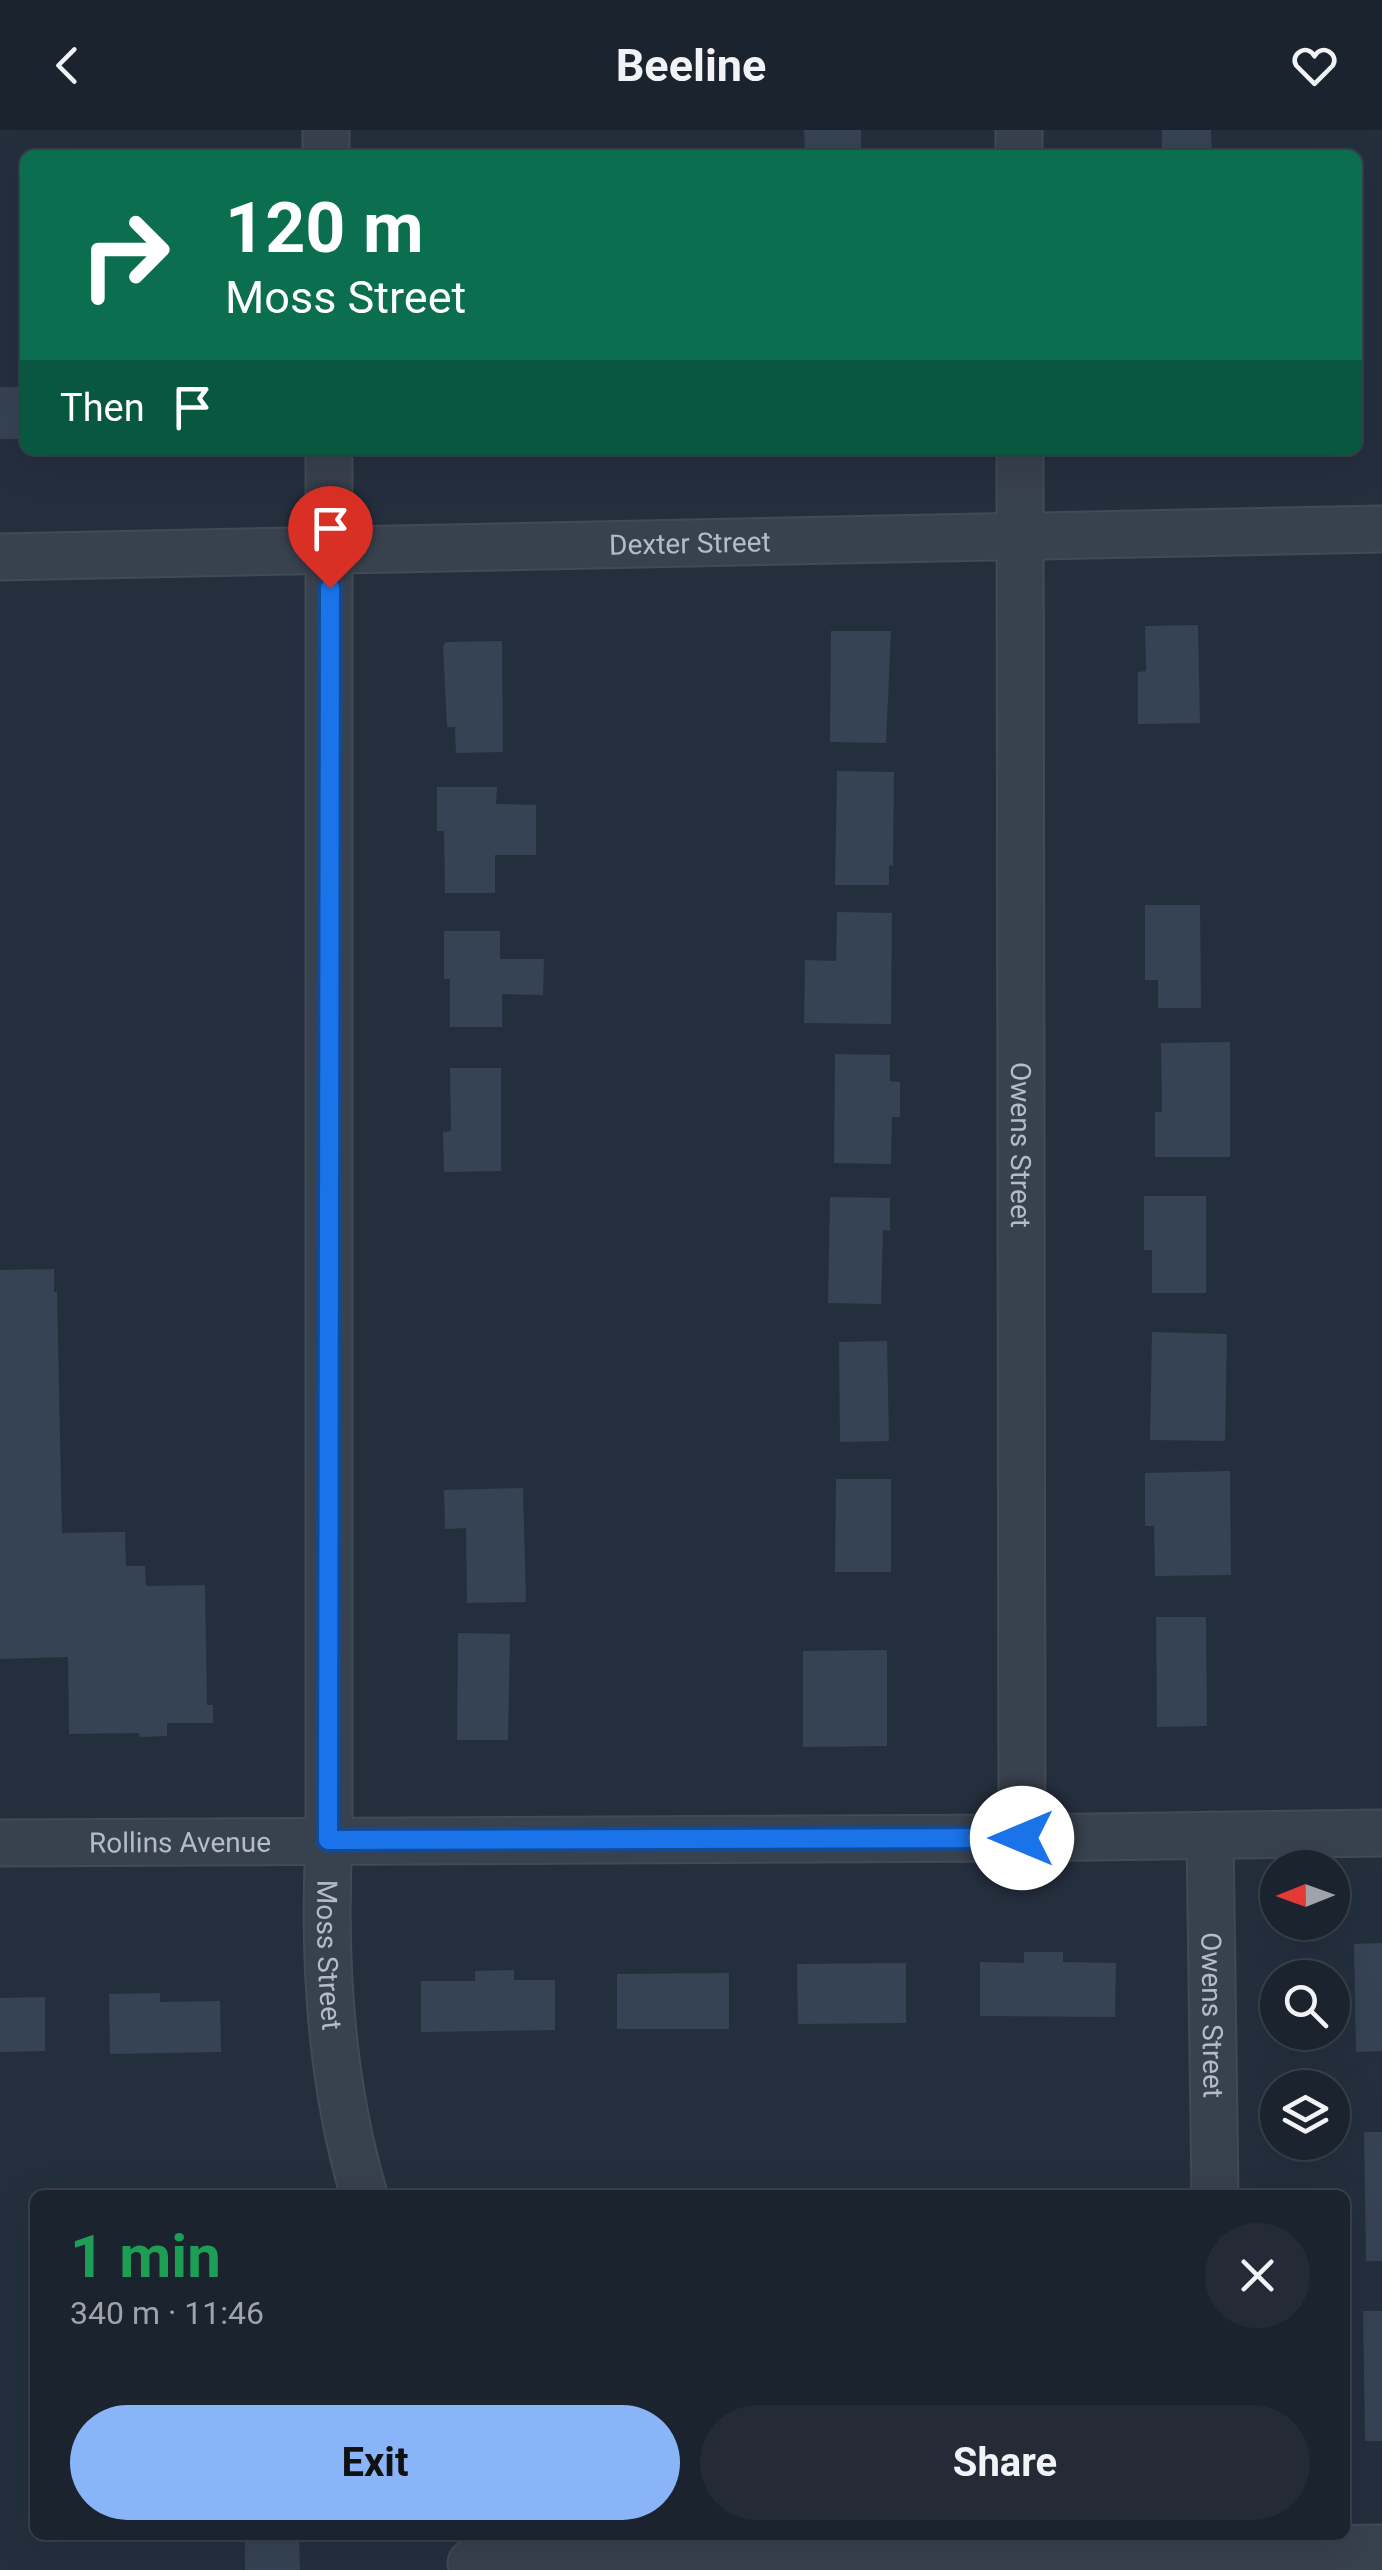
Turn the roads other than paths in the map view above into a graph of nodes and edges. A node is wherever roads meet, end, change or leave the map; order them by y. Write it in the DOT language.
graph roads {
  1 [pos="328,455"];
  2 [pos="1020,455"];
  3 [pos="1382,529"];
  4 [pos="1020,536"];
  5 [pos="330,550"];
  6 [pos="0,557"];
  7 [pos="1382,1833"];
  8 [pos="1210,1835"];
  9 [pos="1022,1838"];
  10 [pos="328,1840"];
  11 [pos="0,1843"];
  12 [pos="363,2190"];
  13 [pos="1215,2190"];
  14 [pos="1382,2548"];
  15 [pos="1220,2552"];
  16 [pos="469,2556"];
  1 -- 5 [label="street, Moss Street"];
  2 -- 4 [label="street, Owens Street"];
  3 -- 4 [label="street, Dexter Street"];
  4 -- 5 [label="street, Dexter Street"];
  4 -- 9 [label="street, Owens Street"];
  5 -- 6 [label="street, Dexter Street"];
  5 -- 10 [label="street, Moss Street"];
  7 -- 8 [label="street, Rollins Avenue"];
  8 -- 9 [label="street, Rollins Avenue"];
  8 -- 13 [label="street, Owens Street"];
  9 -- 10 [label="street, Rollins Avenue"];
  10 -- 11 [label="street, Rollins Avenue"];
  10 -- 12 [label="street, Moss Street"];
  14 -- 15 [label="street"];
  15 -- 16 [label="street"];
}
